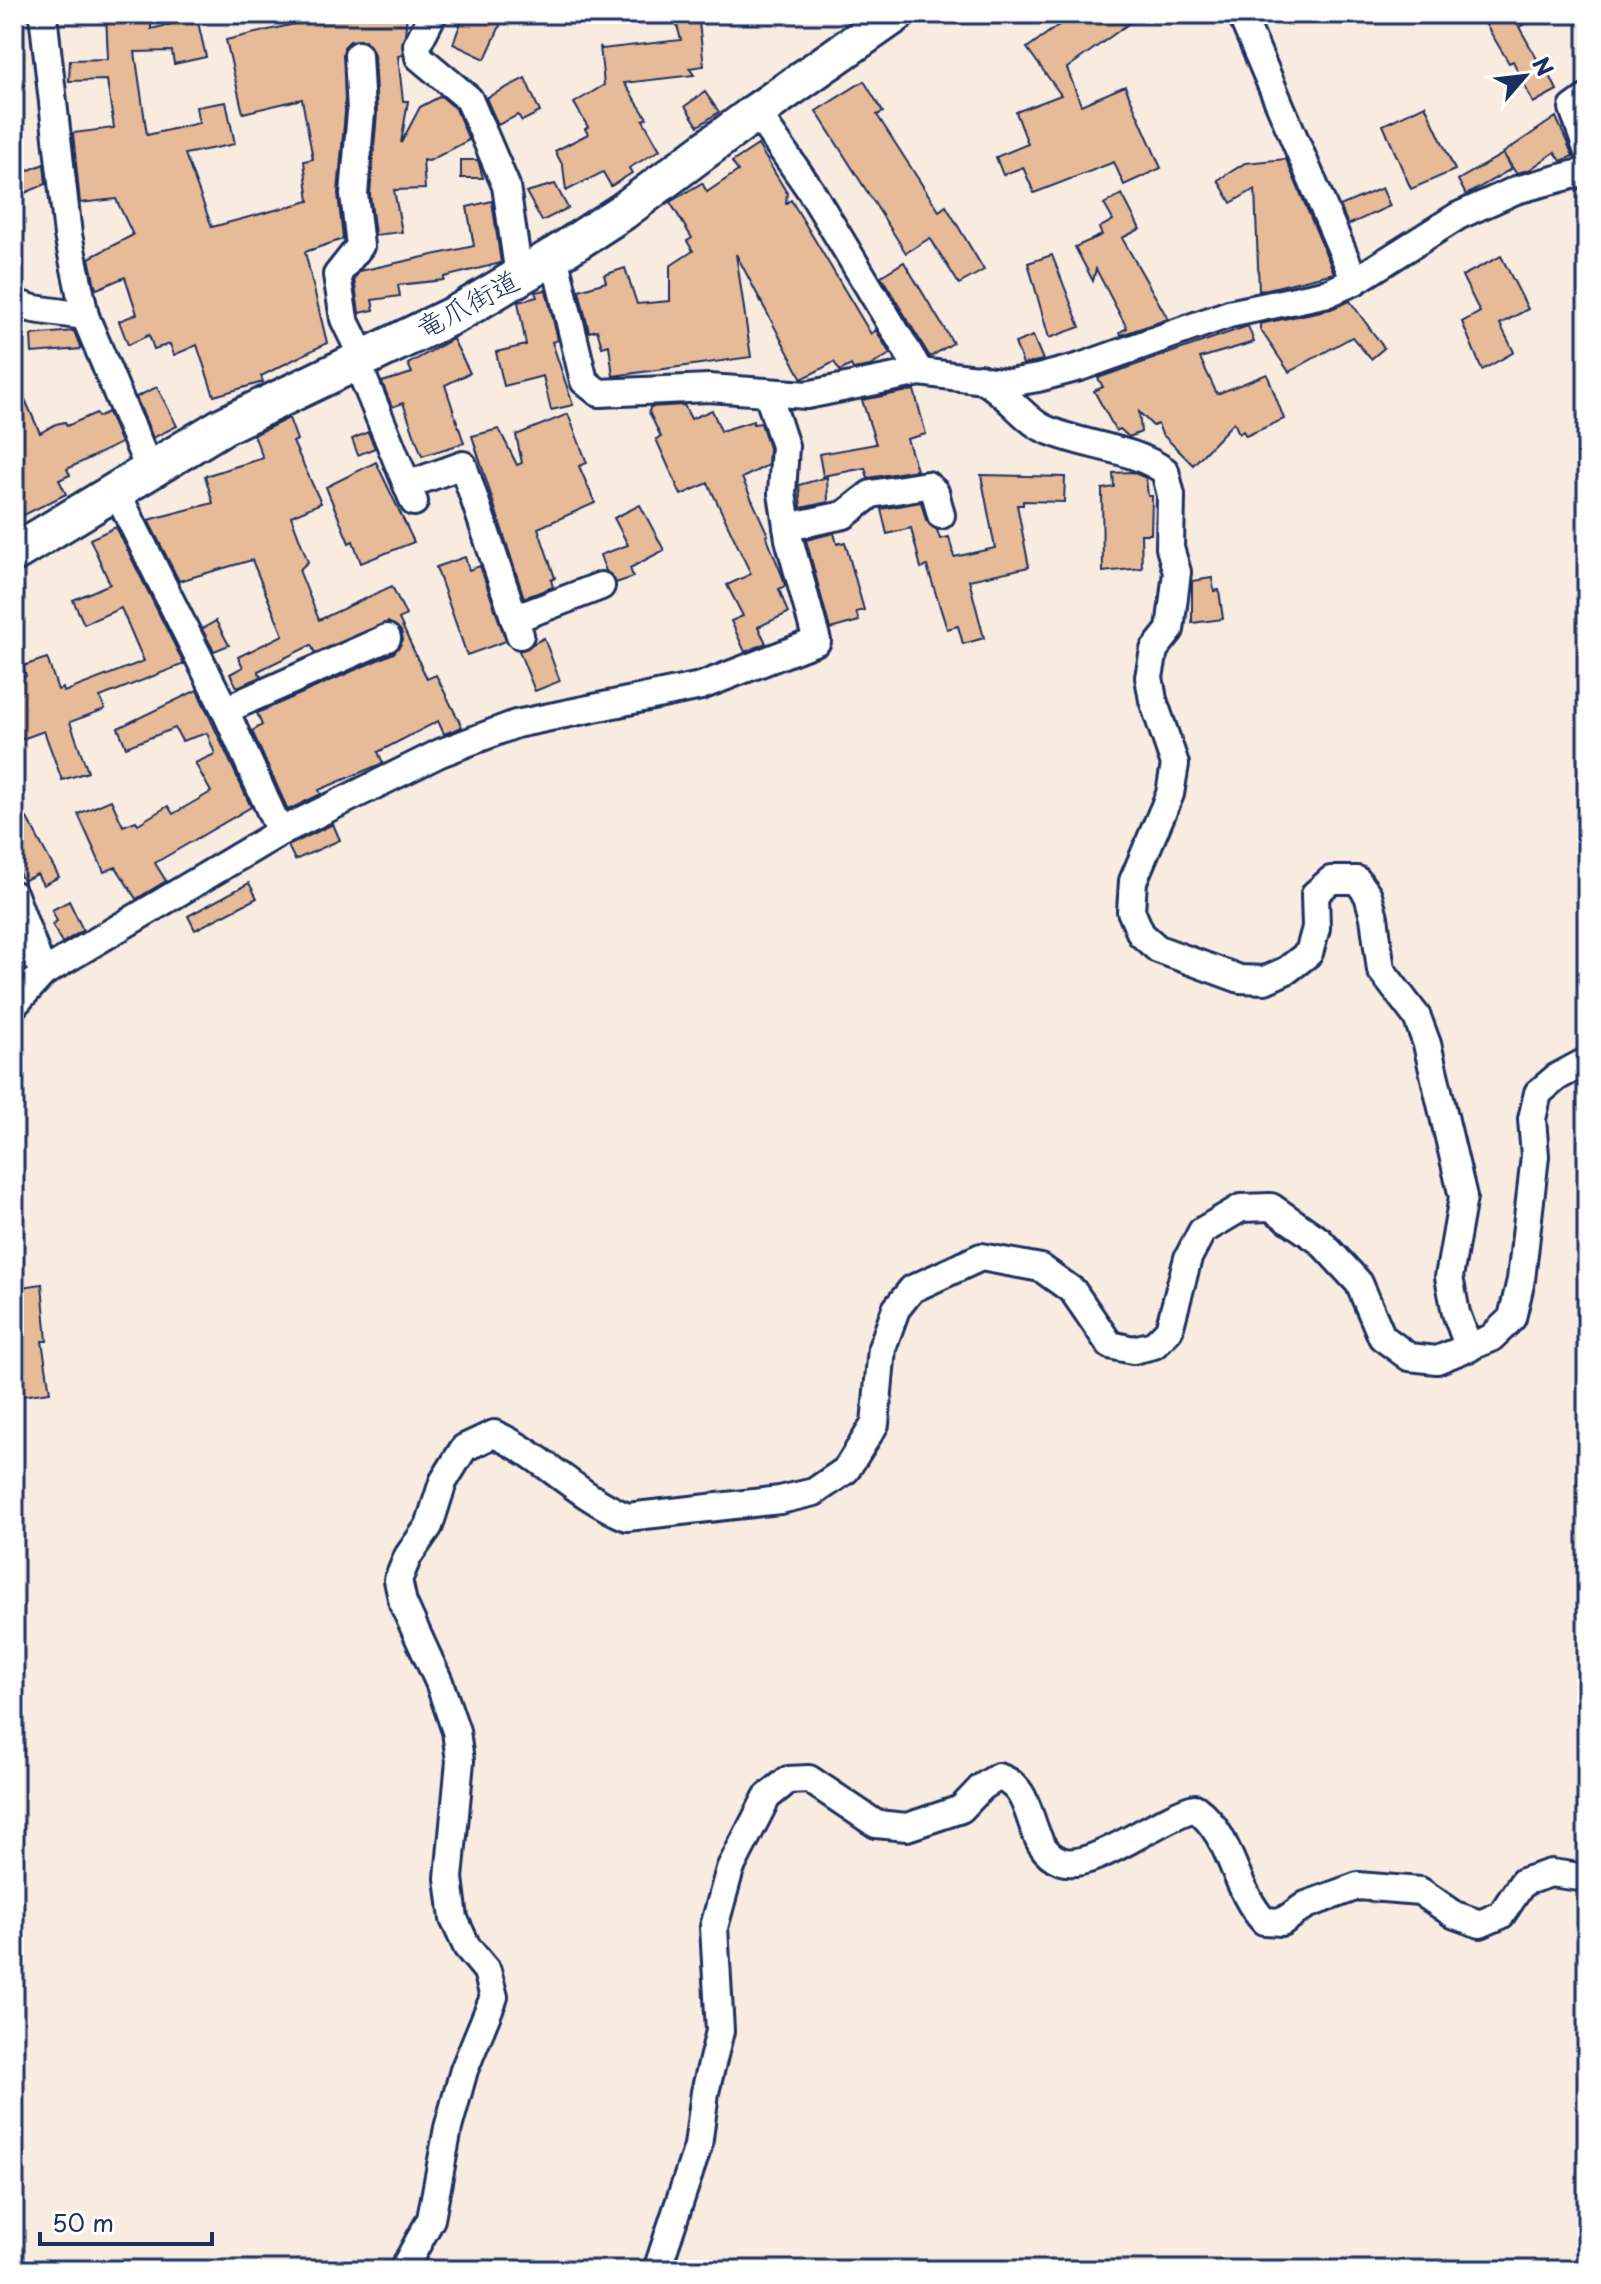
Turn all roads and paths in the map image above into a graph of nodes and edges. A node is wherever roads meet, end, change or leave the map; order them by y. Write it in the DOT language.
graph roads {
  1 [pos="43,14"];
  2 [pos="433,14"];
  3 [pos="1241,14"];
  4 [pos="894,15"];
  5 [pos="358,55"];
  6 [pos="1587,98"];
  7 [pos="756,112"];
  8 [pos="1587,149"];
  9 [pos="1587,171"];
  10 [pos="554,256"];
  11 [pos="519,276"];
  12 [pos="1355,281"];
  13 [pos="14,303"];
  14 [pos="85,316"];
  15 [pos="359,358"];
  16 [pos="920,372"];
  17 [pos="980,378"];
  18 [pos="768,394"];
  19 [pos="149,469"];
  20 [pos="115,489"];
  21 [pos="941,515"];
  22 [pos="787,527"];
  23 [pos="14,553"];
  24 [pos="601,586"];
  25 [pos="387,638"];
  26 [pos="225,710"];
  27 [pos="280,832"];
  28 [pos="16,909"];
  29 [pos="43,973"];
  30 [pos="14,1005"];
  31 [pos="1587,1061"];
  32 [pos="1469,1348"];
  33 [pos="1587,1878"];
  34 [pos="403,2270"];
  35 [pos="657,2270"];
  1 -- 14 [label="street"];
  2 -- 11 [label="street"];
  3 -- 12 [label="street"];
  4 -- 7 [label="main road, 竜爪街道"];
  5 -- 15 [label="street"];
  6 -- 8 [label="street"];
  7 -- 10 [label="main road, 竜爪街道"];
  7 -- 16 [label="street"];
  9 -- 12 [label="street"];
  10 -- 11 [label="main road, 竜爪街道"];
  10 -- 18 [label="street"];
  11 -- 15 [label="main road, 竜爪街道"];
  12 -- 17 [label="street"];
  13 -- 14 [label="street"];
  14 -- 19 [label="street"];
  15 -- 19 [label="main road, 竜爪街道"];
  15 -- 24 [label="street"];
  16 -- 17 [label="street"];
  16 -- 18 [label="street"];
  17 -- 32 [label="street"];
  18 -- 22 [label="street"];
  19 -- 20 [label="main road, 竜爪街道"];
  20 -- 23 [label="main road, 竜爪街道"];
  20 -- 26 [label="street"];
  21 -- 22 [label="street"];
  22 -- 27 [label="street"];
  25 -- 26 [label="street"];
  26 -- 27 [label="street"];
  27 -- 29 [label="street"];
  28 -- 29 [label="street"];
  29 -- 30 [label="street"];
  31 -- 32 [label="street"];
  32 -- 34 [label="street"];
  33 -- 35 [label="street"];
}
